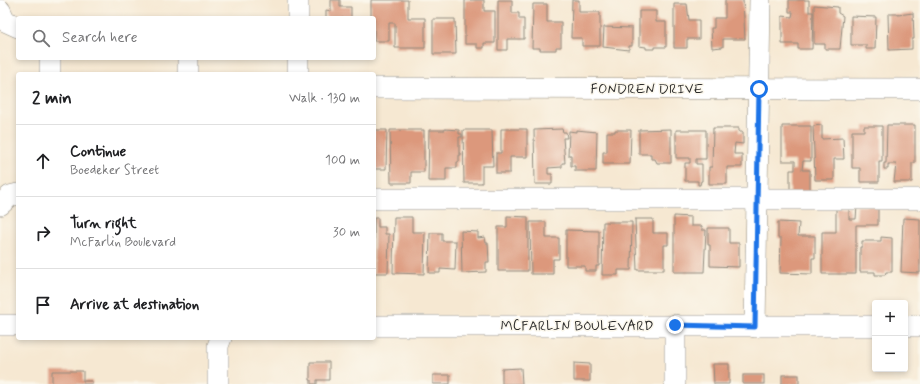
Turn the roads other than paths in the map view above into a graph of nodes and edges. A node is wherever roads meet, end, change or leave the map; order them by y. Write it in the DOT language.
graph roads {
  1 [pos="298,0"];
  2 [pos="760,0"];
  3 [pos="0,10"];
  4 [pos="298,16"];
  5 [pos="16,26"];
  6 [pos="50,60"];
  7 [pos="188,60"];
  8 [pos="298,60"];
  9 [pos="50,72"];
  10 [pos="188,72"];
  11 [pos="298,72"];
  12 [pos="376,88"];
  13 [pos="759,89"];
  14 [pos="920,89"];
  15 [pos="16,194"];
  16 [pos="757,198"];
  17 [pos="376,199"];
  18 [pos="920,199"];
  19 [pos="0,205"];
  20 [pos="0,325"];
  21 [pos="16,325"];
  22 [pos="675,325"];
  23 [pos="376,326"];
  24 [pos="872,326"];
  25 [pos="908,326"];
  26 [pos="920,326"];
  27 [pos="755,327"];
  28 [pos="220,340"];
  29 [pos="218,384"];
  30 [pos="675,384"];
  1 -- 4 [label="street"];
  2 -- 13 [label="street"];
  3 -- 5 [label="street"];
  6 -- 9 [label="street"];
  7 -- 10 [label="street"];
  8 -- 11 [label="street"];
  12 -- 13 [label="street, FONDREN DRIVE"];
  13 -- 14 [label="street, FONDREN DRIVE"];
  13 -- 16 [label="street"];
  15 -- 19 [label="street"];
  16 -- 17 [label="street"];
  16 -- 18 [label="street"];
  16 -- 27 [label="street"];
  20 -- 21 [label="street"];
  22 -- 23 [label="street, MCFARLIN BOULEVARD"];
  22 -- 27 [label="street, MCFARLIN BOULEVARD"];
  22 -- 30 [label="street"];
  24 -- 27 [label="street, MCFARLIN BOULEVARD"];
  25 -- 26 [label="street"];
  28 -- 29 [label="street"];
}
